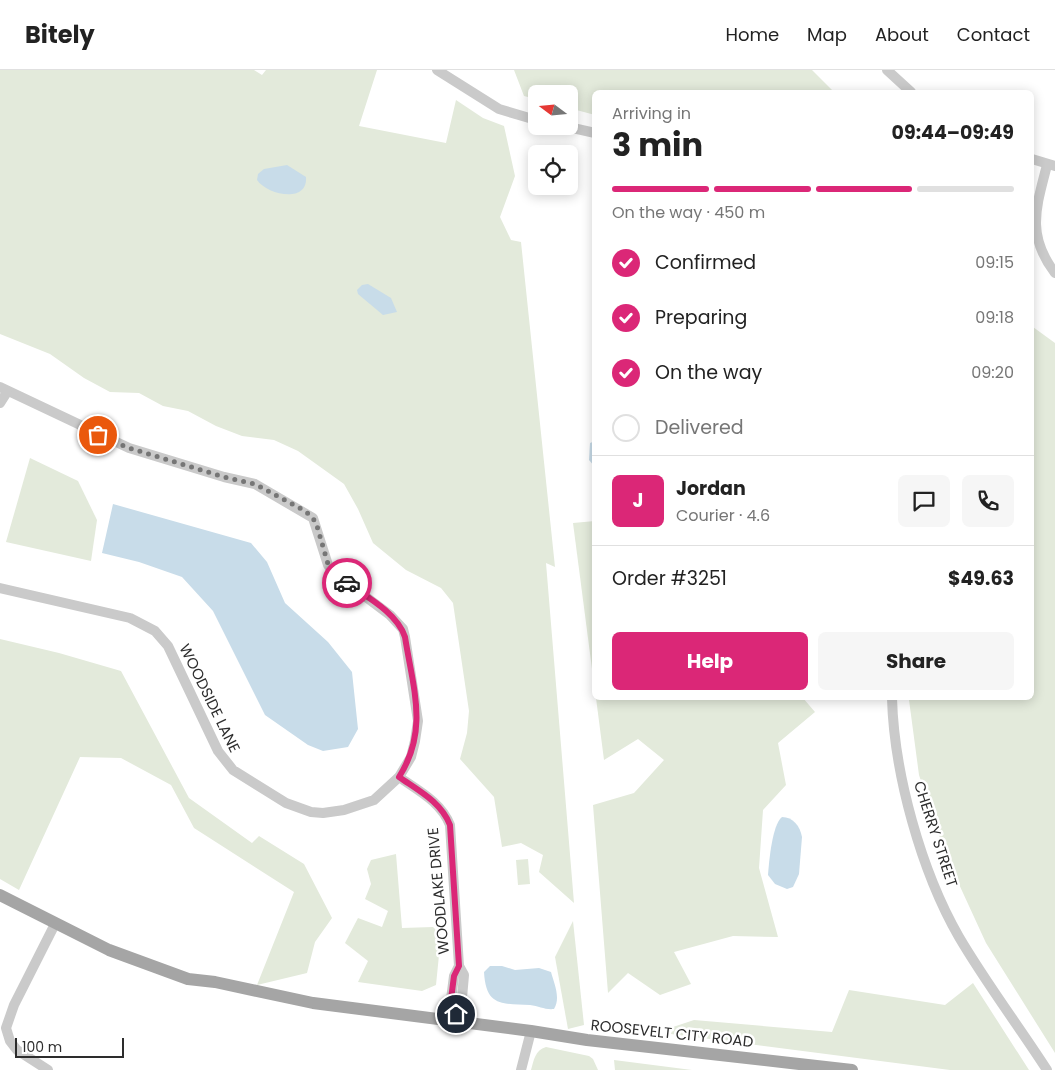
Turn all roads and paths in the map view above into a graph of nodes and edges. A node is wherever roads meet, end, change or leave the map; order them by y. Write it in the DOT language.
graph roads {
  1 [pos="438,70"];
  2 [pos="887,70"];
  3 [pos="909,90"];
  4 [pos="528,118"];
  5 [pos="578,129"];
  6 [pos="592,132"];
  7 [pos="1034,160"];
  8 [pos="1051,166"];
  9 [pos="1055,273"];
  10 [pos="4,390"];
  11 [pos="0,403"];
  12 [pos="0,588"];
  13 [pos="892,700"];
  14 [pos="399,777"];
  15 [pos="0,894"];
  16 [pos="55,924"];
  17 [pos="455,1017"];
  18 [pos="531,1031"];
  19 [pos="48,1070"];
  20 [pos="521,1070"];
  21 [pos="852,1070"];
  22 [pos="1047,1070"];
  1 -- 4 [label="street"];
  2 -- 3 [label="street"];
  5 -- 6 [label="street"];
  7 -- 8 [label="street"];
  8 -- 9 [label="street"];
  10 -- 11 [label="street"];
  10 -- 14 [label="street, WOODSIDE LANE"];
  12 -- 14 [label="street, WOODSIDE LANE"];
  13 -- 22 [label="street, CHERRY STREET"];
  14 -- 17 [label="street, WOODLAKE DRIVE"];
  15 -- 16 [label="main road, ROOSEVELT CITY ROAD"];
  16 -- 17 [label="main road, ROOSEVELT CITY ROAD"];
  16 -- 19 [label="street"];
  17 -- 18 [label="main road, ROOSEVELT CITY ROAD"];
  18 -- 20 [label="street"];
  18 -- 21 [label="main road, ROOSEVELT CITY ROAD"];
}
